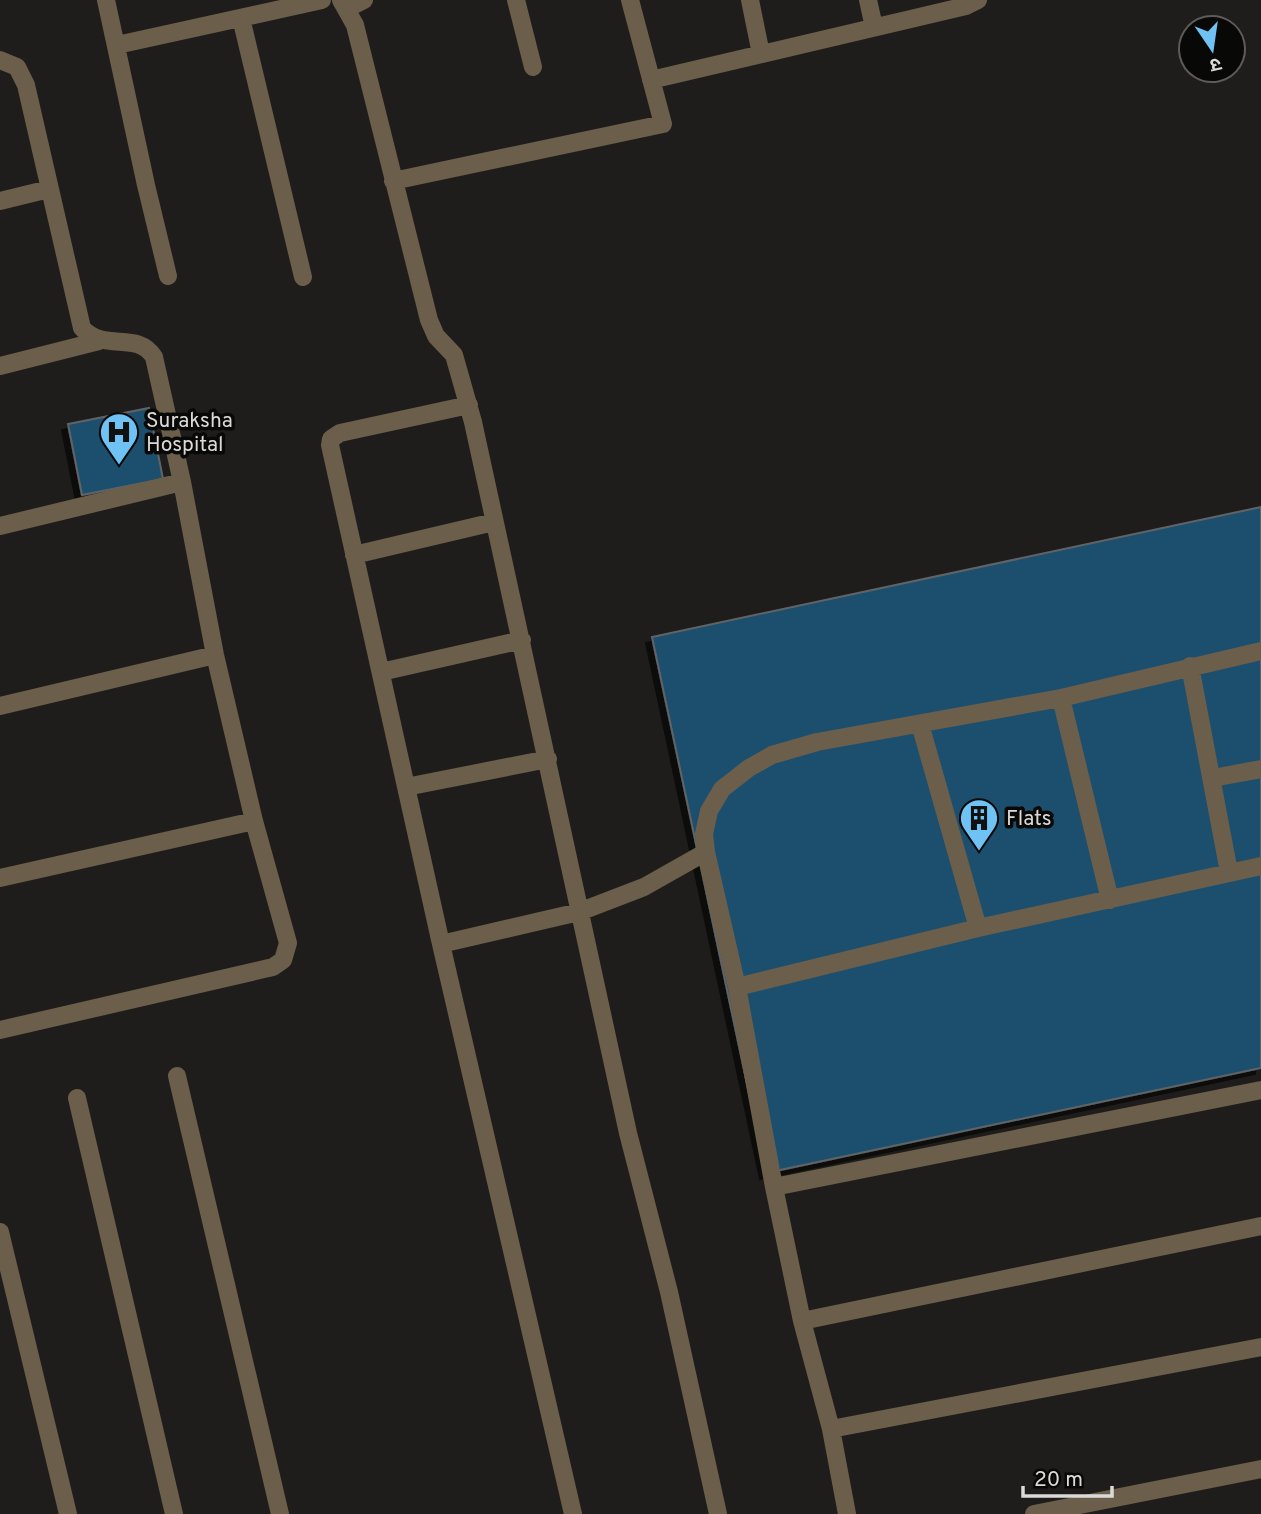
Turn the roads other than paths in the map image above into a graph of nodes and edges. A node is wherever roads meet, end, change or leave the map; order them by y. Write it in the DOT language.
graph roads {
  1 [pos="106,0"];
  2 [pos="322,0"];
  3 [pos="364,0"];
  4 [pos="516,0"];
  5 [pos="631,0"];
  6 [pos="750,0"];
  7 [pos="869,0"];
  8 [pos="978,0"];
  9 [pos="343,4"];
  10 [pos="241,18"];
  11 [pos="874,27"];
  12 [pos="117,46"];
  13 [pos="761,54"];
  14 [pos="0,60"];
  15 [pos="533,68"];
  16 [pos="652,80"];
  17 [pos="393,181"];
  18 [pos="49,189"];
  19 [pos="0,201"];
  20 [pos="168,276"];
  21 [pos="303,277"];
  22 [pos="99,341"];
  23 [pos="0,366"];
  24 [pos="469,405"];
  25 [pos="182,482"];
  26 [pos="494,522"];
  27 [pos="0,526"];
  28 [pos="354,555"];
  29 [pos="523,640"];
  30 [pos="1261,651"];
  31 [pos="215,655"];
  32 [pos="1190,666"];
  33 [pos="381,672"];
  34 [pos="1061,698"];
  35 [pos="0,706"];
  36 [pos="920,724"];
  37 [pos="548,759"];
  38 [pos="1261,769"];
  39 [pos="1213,778"];
  40 [pos="406,787"];
  41 [pos="254,821"];
  42 [pos="706,852"];
  43 [pos="1261,866"];
  44 [pos="1229,872"];
  45 [pos="0,878"];
  46 [pos="1110,900"];
  47 [pos="579,912"];
  48 [pos="978,928"];
  49 [pos="441,944"];
  50 [pos="737,987"];
  51 [pos="0,1030"];
  52 [pos="177,1076"];
  53 [pos="1261,1090"];
  54 [pos="77,1098"];
  55 [pos="774,1187"];
  56 [pos="1261,1226"];
  57 [pos="0,1232"];
  58 [pos="802,1321"];
  59 [pos="1261,1347"];
  60 [pos="831,1429"];
  61 [pos="1261,1469"];
  62 [pos="68,1514"];
  63 [pos="174,1514"];
  64 [pos="280,1514"];
  65 [pos="573,1514"];
  66 [pos="718,1514"];
  67 [pos="847,1514"];
  68 [pos="1034,1514"];
  1 -- 12 [label="street"];
  2 -- 10 [label="street"];
  3 -- 9 [label="street"];
  4 -- 15 [label="street"];
  5 -- 16 [label="street"];
  6 -- 13 [label="street"];
  7 -- 11 [label="street"];
  8 -- 11 [label="street"];
  9 -- 17 [label="street"];
  10 -- 12 [label="street"];
  10 -- 21 [label="street"];
  11 -- 13 [label="street"];
  12 -- 20 [label="street"];
  13 -- 16 [label="street"];
  14 -- 18 [label="street"];
  16 -- 17 [label="street"];
  17 -- 24 [label="street"];
  18 -- 19 [label="street"];
  18 -- 22 [label="street"];
  22 -- 23 [label="street"];
  22 -- 25 [label="street"];
  24 -- 26 [label="street"];
  24 -- 28 [label="street"];
  25 -- 27 [label="street"];
  25 -- 31 [label="street"];
  26 -- 28 [label="street"];
  26 -- 29 [label="street"];
  28 -- 33 [label="street"];
  29 -- 33 [label="street"];
  29 -- 37 [label="street"];
  30 -- 32 [label="street"];
  31 -- 35 [label="street"];
  31 -- 41 [label="street"];
  32 -- 34 [label="street"];
  32 -- 39 [label="street"];
  33 -- 40 [label="street"];
  34 -- 36 [label="street"];
  34 -- 46 [label="street"];
  36 -- 42 [label="street"];
  36 -- 48 [label="street"];
  37 -- 40 [label="street"];
  37 -- 47 [label="street"];
  38 -- 39 [label="street"];
  39 -- 44 [label="street"];
  40 -- 49 [label="street"];
  41 -- 45 [label="street"];
  41 -- 51 [label="street"];
  42 -- 47 [label="street"];
  42 -- 50 [label="street"];
  43 -- 44 [label="street"];
  44 -- 46 [label="street"];
  46 -- 48 [label="street"];
  47 -- 49 [label="street"];
  47 -- 66 [label="street"];
  48 -- 50 [label="street"];
  49 -- 65 [label="street"];
  50 -- 55 [label="street"];
  52 -- 64 [label="street"];
  53 -- 55 [label="street"];
  54 -- 63 [label="street"];
  55 -- 58 [label="street"];
  56 -- 58 [label="street"];
  57 -- 62 [label="street"];
  58 -- 60 [label="street"];
  59 -- 60 [label="street"];
  60 -- 67 [label="street"];
  61 -- 68 [label="street"];
}
